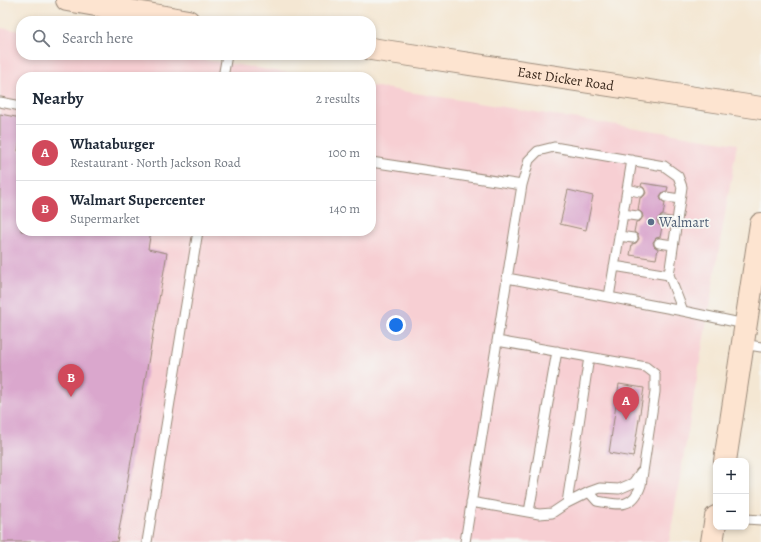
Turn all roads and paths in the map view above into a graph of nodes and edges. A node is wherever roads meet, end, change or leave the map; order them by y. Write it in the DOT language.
graph roads {
  1 [pos="67,0"];
  2 [pos="159,16"];
  3 [pos="376,51"];
  4 [pos="226,60"];
  5 [pos="224,72"];
  6 [pos="0,102"];
  7 [pos="16,105"];
  8 [pos="761,108"];
  9 [pos="632,160"];
  10 [pos="376,163"];
  11 [pos="522,185"];
  12 [pos="627,189"];
  13 [pos="640,192"];
  14 [pos="666,197"];
  15 [pos="680,199"];
  16 [pos="623,214"];
  17 [pos="637,216"];
  18 [pos="662,221"];
  19 [pos="676,223"];
  20 [pos="761,224"];
  21 [pos="197,236"];
  22 [pos="619,236"];
  23 [pos="633,238"];
  24 [pos="659,243"];
  25 [pos="673,245"];
  26 [pos="759,245"];
  27 [pos="614,266"];
  28 [pos="669,275"];
  29 [pos="507,278"];
  30 [pos="609,297"];
  31 [pos="683,311"];
  32 [pos="750,338"];
  33 [pos="497,341"];
  34 [pos="557,351"];
  35 [pos="589,357"];
  36 [pos="726,458"];
  37 [pos="642,471"];
  38 [pos="589,492"];
  39 [pos="471,502"];
  40 [pos="567,503"];
  41 [pos="529,512"];
  42 [pos="749,518"];
  43 [pos="761,520"];
  44 [pos="714,530"];
  45 [pos="148,542"];
  46 [pos="465,542"];
  47 [pos="712,542"];
  1 -- 2 [label="main road"];
  3 -- 8 [label="main road, East Dicker Road"];
  4 -- 5 [label="lane"];
  6 -- 7 [label="lane"];
  9 -- 11 [label="lane"];
  9 -- 12 [label="lane"];
  9 -- 15 [label="lane"];
  10 -- 11 [label="lane"];
  11 -- 29 [label="lane"];
  12 -- 13 [label="lane"];
  12 -- 16 [label="lane"];
  14 -- 15 [label="lane"];
  15 -- 19 [label="lane"];
  16 -- 17 [label="lane"];
  16 -- 22 [label="lane"];
  18 -- 19 [label="lane"];
  19 -- 25 [label="lane"];
  20 -- 26 [label="main road"];
  21 -- 45 [label="lane"];
  22 -- 23 [label="lane"];
  22 -- 27 [label="lane"];
  24 -- 25 [label="lane"];
  25 -- 28 [label="lane"];
  26 -- 32 [label="main road"];
  27 -- 28 [label="lane"];
  27 -- 30 [label="lane"];
  28 -- 31 [label="lane"];
  29 -- 30 [label="lane"];
  29 -- 33 [label="lane"];
  30 -- 31 [label="lane"];
  31 -- 32 [label="lane"];
  32 -- 36 [label="main road"];
  33 -- 34 [label="lane"];
  33 -- 39 [label="lane"];
  34 -- 35 [label="lane"];
  34 -- 41 [label="lane"];
  35 -- 37 [label="lane"];
  35 -- 40 [label="lane"];
  37 -- 38 [label="lane"];
  37 -- 38 [label="lane"];
  38 -- 40 [label="lane"];
  39 -- 41 [label="lane"];
  39 -- 46 [label="lane"];
  40 -- 41 [label="lane"];
  42 -- 43 [label="lane"];
  44 -- 47 [label="main road"];
}
